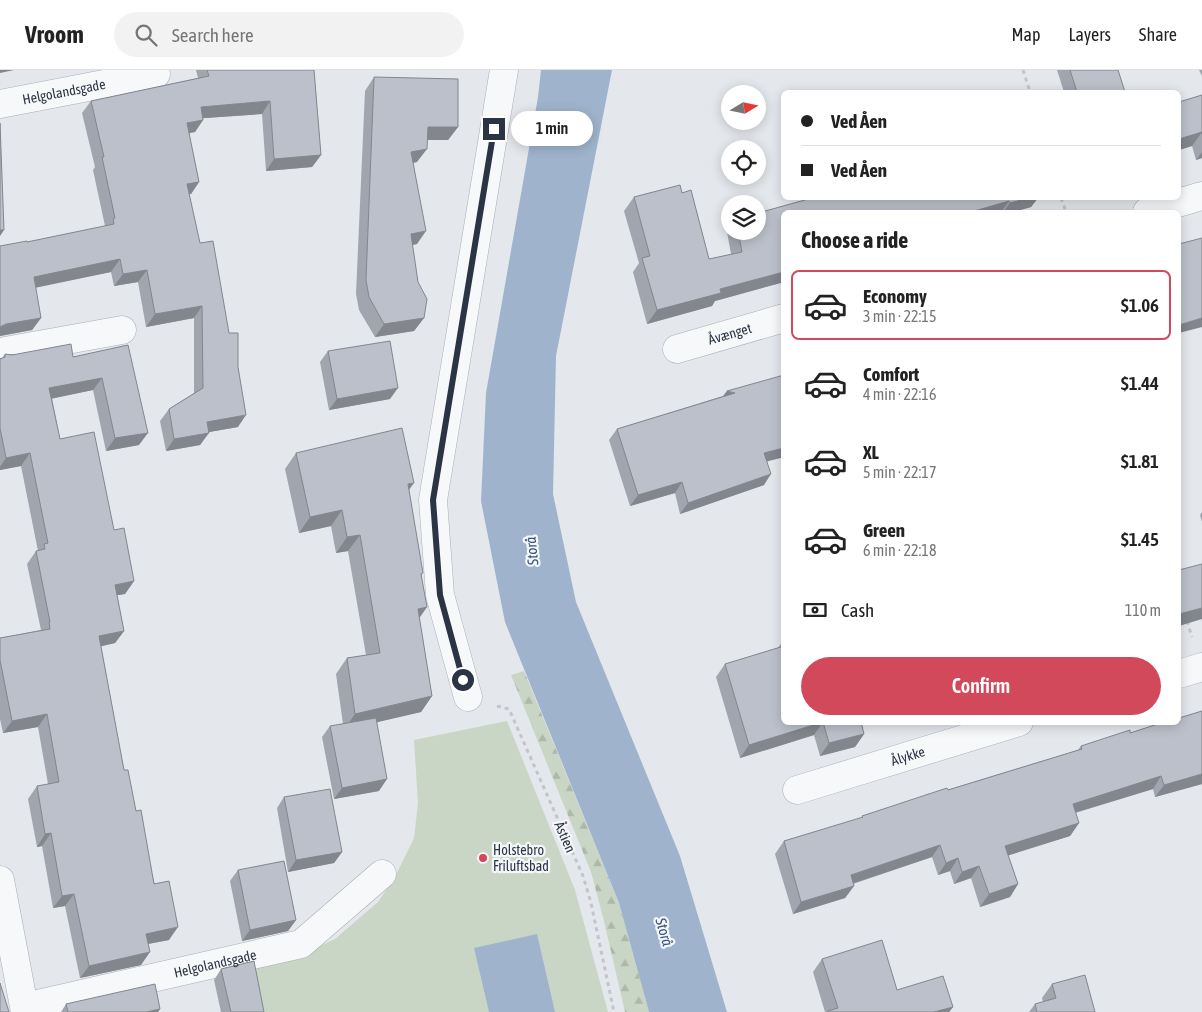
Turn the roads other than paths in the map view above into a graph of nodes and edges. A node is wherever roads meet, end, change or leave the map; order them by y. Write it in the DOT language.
graph roads {
  1 [pos="504,70"];
  2 [pos="156,74"];
  3 [pos="0,104"];
  4 [pos="1202,196"];
  5 [pos="1154,210"];
  6 [pos="781,319"];
  7 [pos="122,330"];
  8 [pos="677,349"];
  9 [pos="0,352"];
  10 [pos="468,697"];
  11 [pos="1009,725"];
  12 [pos="797,790"];
  13 [pos="382,874"];
  14 [pos="0,880"];
  15 [pos="25,1010"];
  1 -- 10 [label="street"];
  2 -- 3 [label="street, Helgolandsgade"];
  4 -- 5 [label="street"];
  6 -- 8 [label="street, Åvænget"];
  7 -- 9 [label="street"];
  11 -- 12 [label="street, Ålykke"];
  13 -- 15 [label="street, Helgolandsgade"];
  14 -- 15 [label="street, Helgolandsgade"];
}
